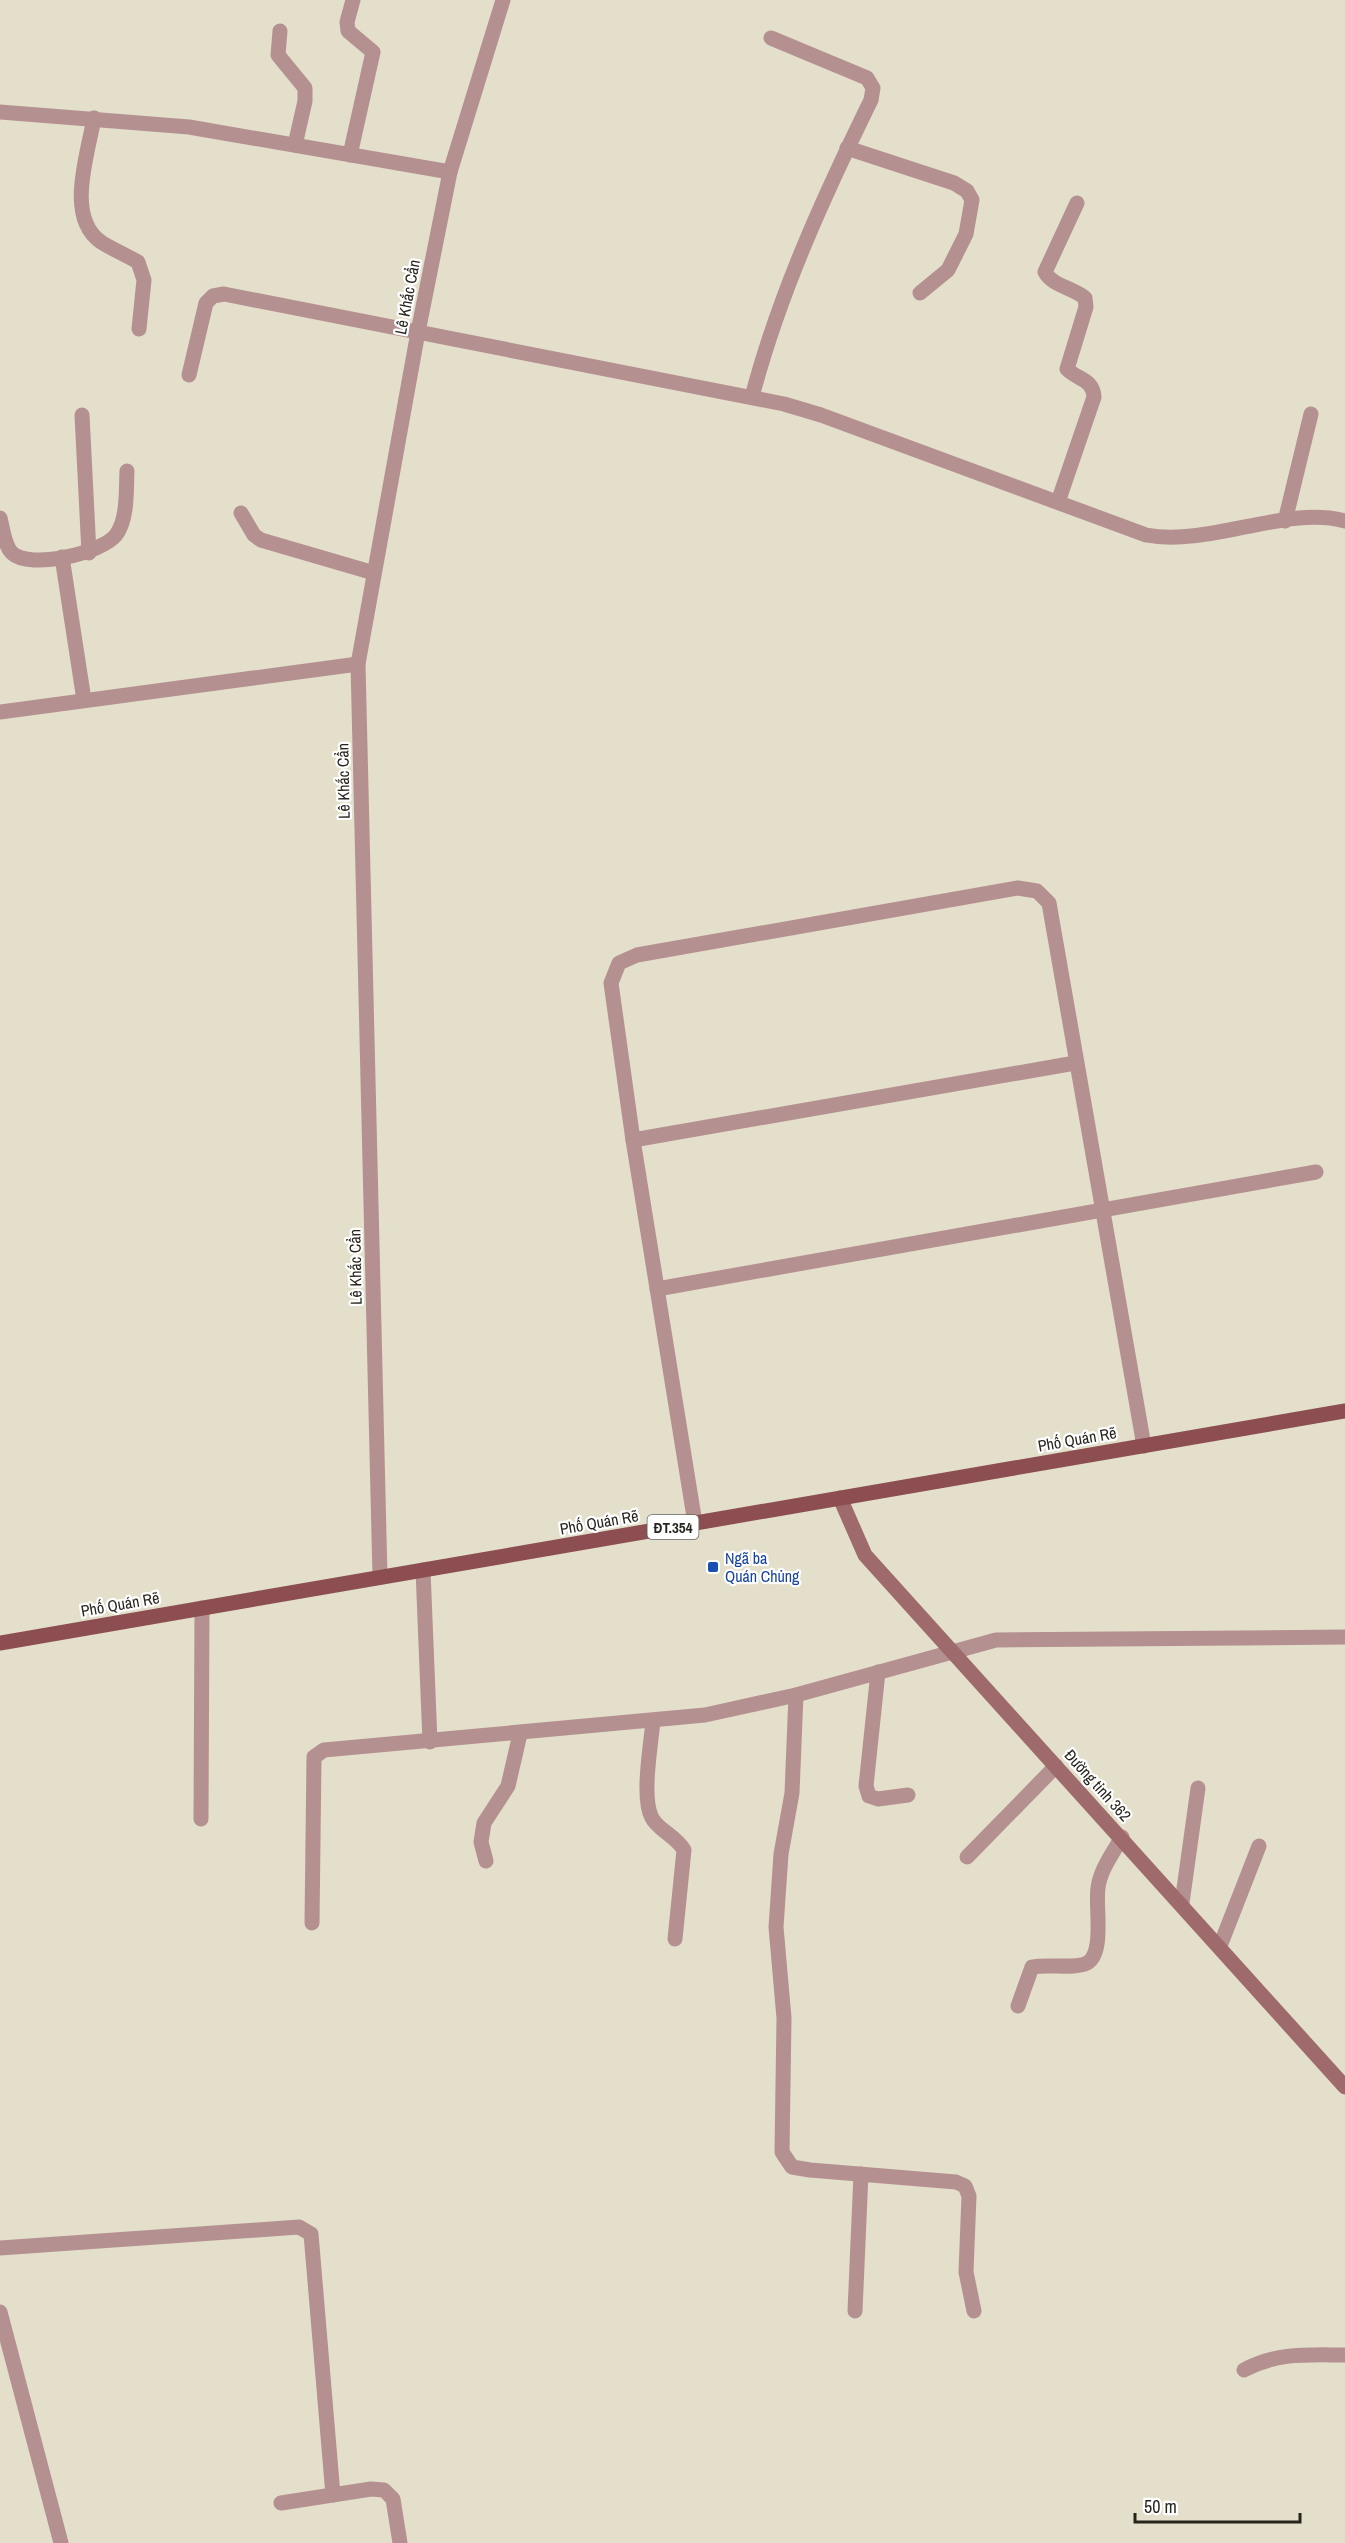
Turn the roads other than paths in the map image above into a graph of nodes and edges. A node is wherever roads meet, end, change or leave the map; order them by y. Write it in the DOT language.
graph roads {
  1 [pos="353,0"];
  2 [pos="503,0"];
  3 [pos="280,31"];
  4 [pos="771,38"];
  5 [pos="0,112"];
  6 [pos="94,118"];
  7 [pos="295,145"];
  8 [pos="847,148"];
  9 [pos="350,155"];
  10 [pos="450,172"];
  11 [pos="1077,203"];
  12 [pos="920,293"];
  13 [pos="139,329"];
  14 [pos="418,332"];
  15 [pos="189,375"];
  16 [pos="752,397"];
  17 [pos="1311,414"];
  18 [pos="82,415"];
  19 [pos="128,471"];
  20 [pos="1058,502"];
  21 [pos="241,513"];
  22 [pos="0,518"];
  23 [pos="1285,521"];
  24 [pos="1345,521"];
  25 [pos="89,553"];
  26 [pos="62,557"];
  27 [pos="374,573"];
  28 [pos="358,664"];
  29 [pos="84,700"];
  30 [pos="0,712"];
  31 [pos="1075,1063"];
  32 [pos="633,1140"];
  33 [pos="1316,1173"];
  34 [pos="1102,1212"];
  35 [pos="657,1288"];
  36 [pos="1345,1412"];
  37 [pos="1144,1446"];
  38 [pos="840,1498"];
  39 [pos="696,1523"];
  40 [pos="423,1570"];
  41 [pos="380,1577"];
  42 [pos="202,1608"];
  43 [pos="1345,1637"];
  44 [pos="0,1643"];
  45 [pos="952,1652"];
  46 [pos="878,1672"];
  47 [pos="796,1695"];
  48 [pos="653,1721"];
  49 [pos="520,1734"];
  50 [pos="430,1742"];
  51 [pos="1056,1766"];
  52 [pos="1198,1788"];
  53 [pos="908,1795"];
  54 [pos="201,1819"];
  55 [pos="1122,1838"];
  56 [pos="1258,1846"];
  57 [pos="967,1857"];
  58 [pos="486,1861"];
  59 [pos="1182,1903"];
  60 [pos="312,1923"];
  61 [pos="675,1939"];
  62 [pos="1220,1946"];
  63 [pos="1018,2006"];
  64 [pos="1345,2087"];
  65 [pos="861,2174"];
  66 [pos="0,2248"];
  67 [pos="855,2311"];
  68 [pos="974,2311"];
  69 [pos="0,2312"];
  70 [pos="1345,2355"];
  71 [pos="1244,2370"];
  72 [pos="333,2495"];
  73 [pos="281,2503"];
  74 [pos="61,2543"];
  75 [pos="400,2543"];
  1 -- 9 [label="street"];
  2 -- 10 [label="street, Lê Khắc Cẩn"];
  3 -- 7 [label="street"];
  4 -- 8 [label="street"];
  5 -- 6 [label="street"];
  6 -- 7 [label="street"];
  6 -- 13 [label="street"];
  7 -- 9 [label="street"];
  8 -- 12 [label="street"];
  8 -- 16 [label="street"];
  9 -- 10 [label="street"];
  10 -- 14 [label="street, Lê Khắc Cẩn"];
  11 -- 20 [label="street"];
  14 -- 15 [label="street"];
  14 -- 16 [label="street"];
  14 -- 27 [label="street, Lê Khắc Cẩn"];
  16 -- 20 [label="street"];
  17 -- 23 [label="street"];
  18 -- 25 [label="street"];
  19 -- 25 [label="street"];
  20 -- 23 [label="street"];
  21 -- 27 [label="street"];
  22 -- 26 [label="street"];
  23 -- 24 [label="street"];
  25 -- 26 [label="street"];
  26 -- 29 [label="street"];
  27 -- 28 [label="street, Lê Khắc Cẩn"];
  28 -- 29 [label="street"];
  28 -- 41 [label="street, Lê Khắc Cẩn"];
  29 -- 30 [label="street"];
  31 -- 32 [label="street"];
  31 -- 32 [label="street"];
  31 -- 34 [label="street"];
  32 -- 35 [label="street"];
  33 -- 34 [label="street"];
  34 -- 35 [label="street"];
  34 -- 37 [label="street"];
  35 -- 39 [label="street"];
  36 -- 37 [label="main road, Phố Quán Rẽ / ĐT.354"];
  37 -- 38 [label="main road, Phố Quán Rẽ / ĐT.354"];
  38 -- 39 [label="main road, Phố Quán Rẽ / ĐT.354"];
  38 -- 45 [label="main road, Đường tỉnh 362"];
  39 -- 40 [label="main road, Phố Quán Rẽ / ĐT.354"];
  40 -- 41 [label="main road, Phố Quán Rẽ / ĐT.354"];
  40 -- 50 [label="street"];
  41 -- 42 [label="main road, Phố Quán Rẽ / ĐT.354"];
  42 -- 44 [label="main road, Phố Quán Rẽ / ĐT.354"];
  42 -- 54 [label="street"];
  43 -- 45 [label="street"];
  45 -- 46 [label="street"];
  45 -- 51 [label="main road, Đường tỉnh 362"];
  46 -- 47 [label="street"];
  46 -- 53 [label="street"];
  47 -- 48 [label="street"];
  47 -- 65 [label="street"];
  48 -- 49 [label="street"];
  48 -- 61 [label="street"];
  49 -- 50 [label="street"];
  49 -- 58 [label="street"];
  50 -- 60 [label="street"];
  51 -- 55 [label="main road, Đường tỉnh 362"];
  51 -- 57 [label="street"];
  52 -- 59 [label="street"];
  55 -- 59 [label="main road, Đường tỉnh 362"];
  55 -- 63 [label="street"];
  56 -- 62 [label="street"];
  59 -- 62 [label="main road, Đường tỉnh 362"];
  62 -- 64 [label="main road, Đường tỉnh 362"];
  65 -- 67 [label="street"];
  65 -- 68 [label="street"];
  66 -- 72 [label="street"];
  69 -- 74 [label="street"];
  70 -- 71 [label="street"];
  72 -- 73 [label="street"];
  72 -- 75 [label="street"];
}
